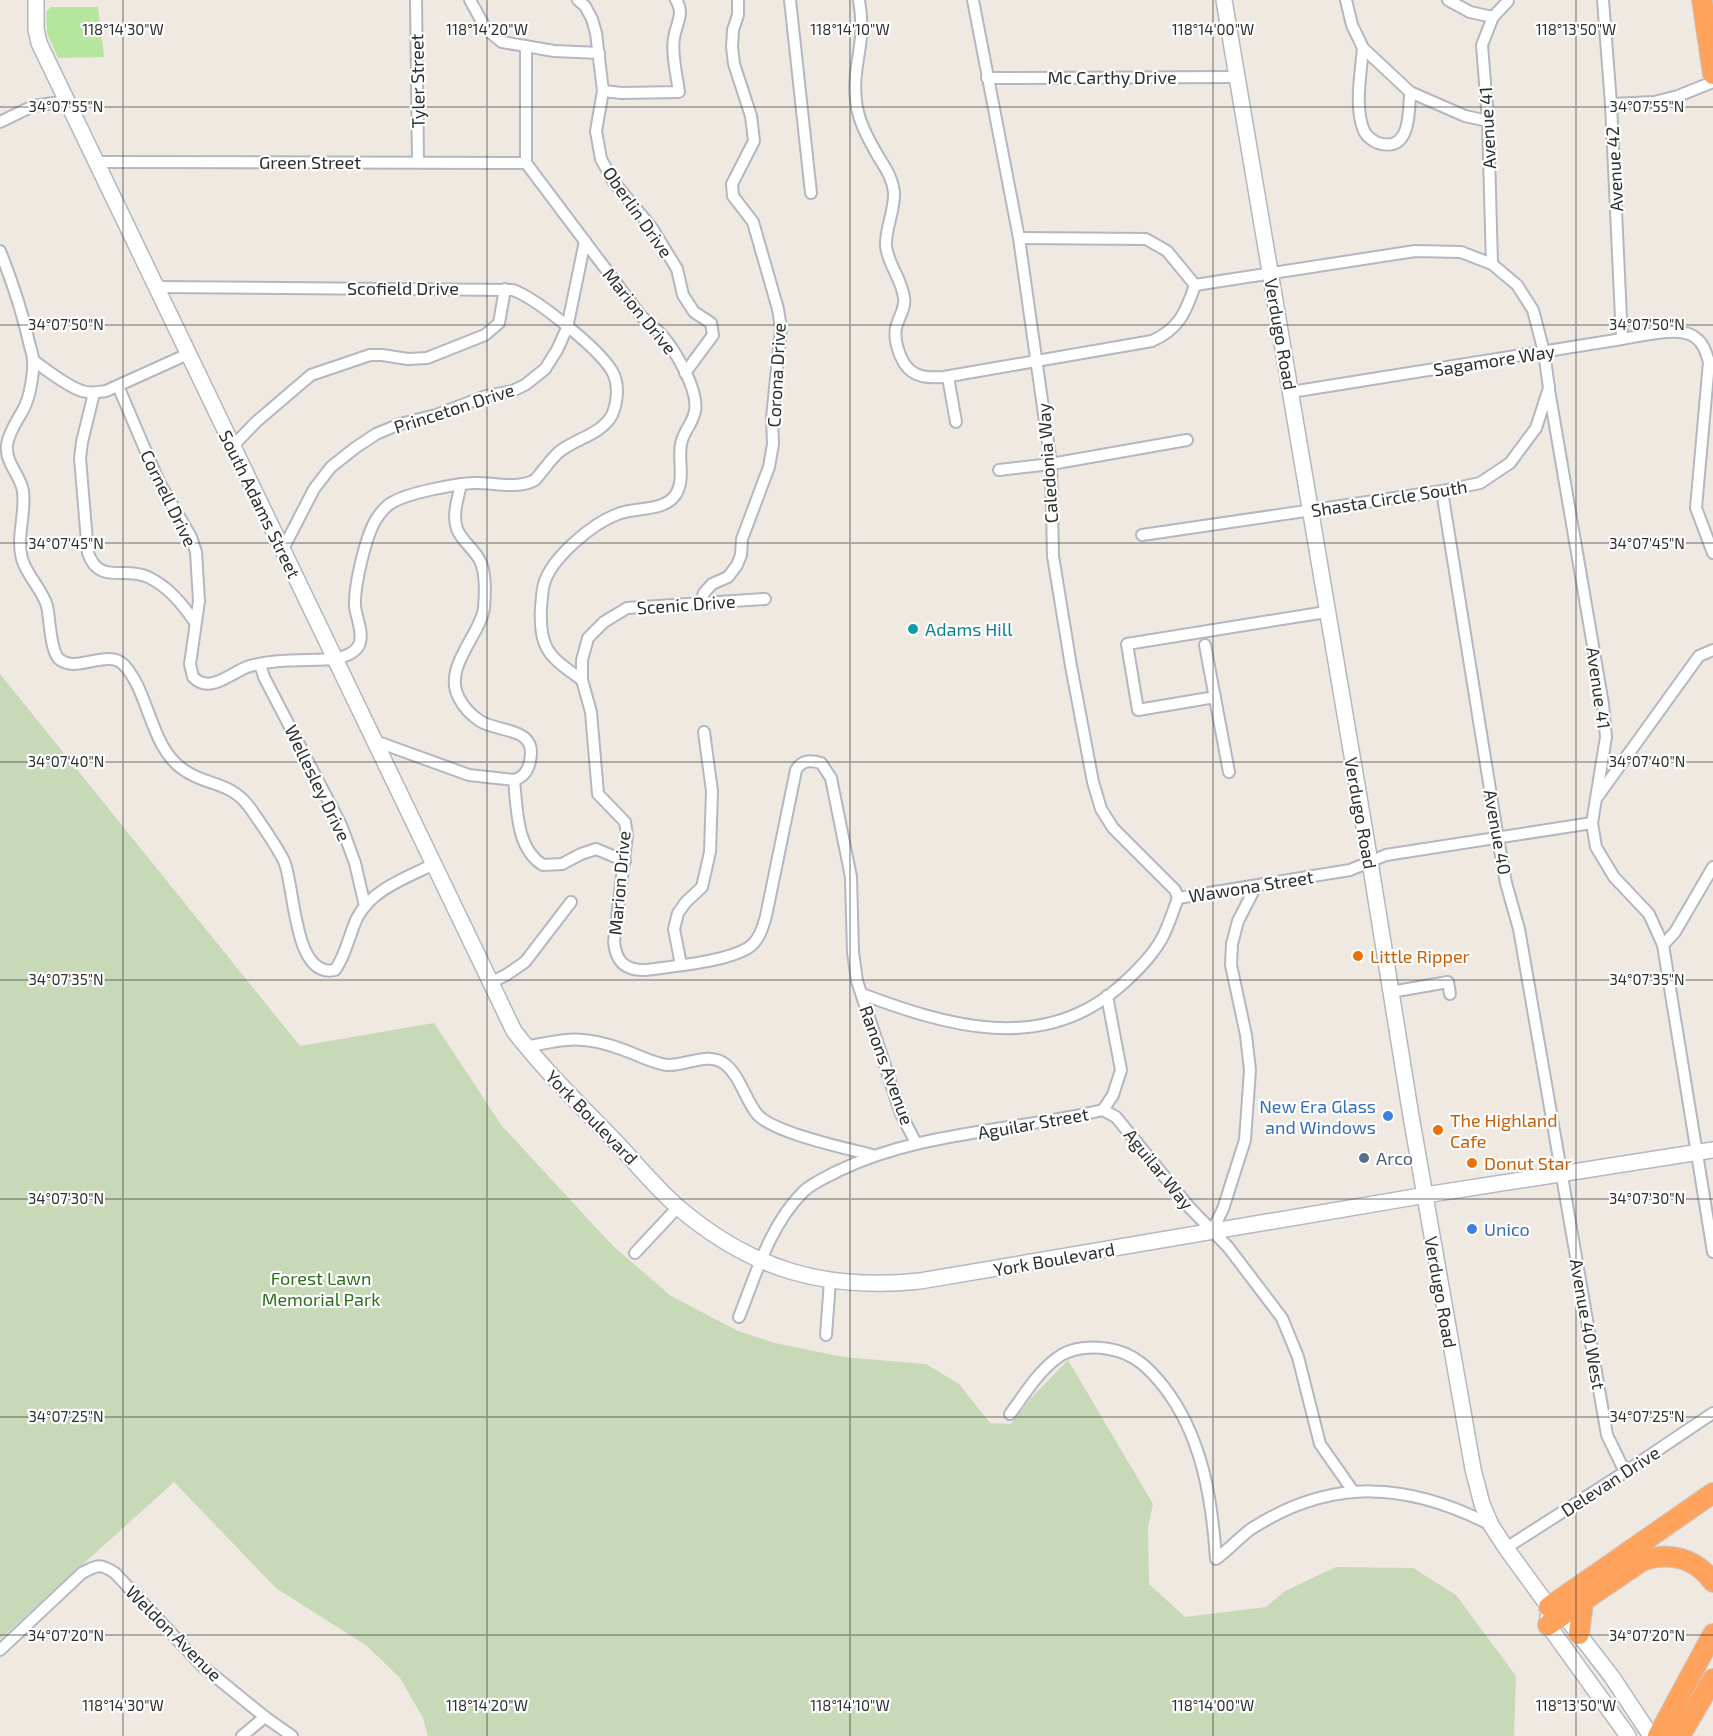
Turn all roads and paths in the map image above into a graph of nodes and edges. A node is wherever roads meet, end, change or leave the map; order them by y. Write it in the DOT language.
graph roads {
  1 [pos="36,0"];
  2 [pos="416,0"];
  3 [pos="470,0"];
  4 [pos="578,0"];
  5 [pos="676,0"];
  6 [pos="738,0"];
  7 [pos="790,0"];
  8 [pos="860,0"];
  9 [pos="973,0"];
  10 [pos="1224,0"];
  11 [pos="1346,0"];
  12 [pos="1448,0"];
  13 [pos="1511,0"];
  14 [pos="1603,0"];
  15 [pos="1702,0"];
  16 [pos="1493,17"];
  17 [pos="525,46"];
  18 [pos="1363,48"];
  19 [pos="599,53"];
  20 [pos="1713,74"];
  21 [pos="1236,77"];
  22 [pos="987,78"];
  23 [pos="1713,82"];
  24 [pos="603,91"];
  25 [pos="1410,92"];
  26 [pos="67,101"];
  27 [pos="1611,104"];
  28 [pos="1488,120"];
  29 [pos="0,122"];
  30 [pos="417,161"];
  31 [pos="95,162"];
  32 [pos="526,162"];
  33 [pos="811,194"];
  34 [pos="1019,238"];
  35 [pos="585,241"];
  36 [pos="0,251"];
  37 [pos="1492,264"];
  38 [pos="1271,274"];
  39 [pos="5,277"];
  40 [pos="1196,285"];
  41 [pos="158,287"];
  42 [pos="505,289"];
  43 [pos="567,328"];
  44 [pos="1622,339"];
  45 [pos="1544,352"];
  46 [pos="188,354"];
  47 [pos="33,360"];
  48 [pos="1038,360"];
  49 [pos="685,373"];
  50 [pos="948,376"];
  51 [pos="118,386"];
  52 [pos="1549,388"];
  53 [pos="1291,392"];
  54 [pos="94,393"];
  55 [pos="956,422"];
  56 [pos="1187,440"];
  57 [pos="232,447"];
  58 [pos="1052,464"];
  59 [pos="999,470"];
  60 [pos="461,484"];
  61 [pos="1442,490"];
  62 [pos="1310,511"];
  63 [pos="1142,535"];
  64 [pos="282,551"];
  65 [pos="1713,553"];
  66 [pos="765,599"];
  67 [pos="701,602"];
  68 [pos="1326,612"];
  69 [pos="195,622"];
  70 [pos="1205,645"];
  71 [pos="1713,650"];
  72 [pos="335,659"];
  73 [pos="260,664"];
  74 [pos="582,680"];
  75 [pos="1215,697"];
  76 [pos="704,732"];
  77 [pos="375,741"];
  78 [pos="821,763"];
  79 [pos="1229,772"];
  80 [pos="514,780"];
  81 [pos="1596,799"];
  82 [pos="1592,823"];
  83 [pos="1498,839"];
  84 [pos="625,861"];
  85 [pos="1370,862"];
  86 [pos="434,864"];
  87 [pos="1713,867"];
  88 [pos="1256,886"];
  89 [pos="1178,898"];
  90 [pos="571,902"];
  91 [pos="364,906"];
  92 [pos="1663,945"];
  93 [pos="681,965"];
  94 [pos="490,983"];
  95 [pos="1390,992"];
  96 [pos="862,994"];
  97 [pos="1450,994"];
  98 [pos="1107,996"];
  99 [pos="500,1005"];
  100 [pos="526,1047"];
  101 [pos="1103,1110"];
  102 [pos="916,1143"];
  103 [pos="1713,1150"];
  104 [pos="1696,1153"];
  105 [pos="872,1155"];
  106 [pos="1562,1173"];
  107 [pos="1424,1195"];
  108 [pos="678,1207"];
  109 [pos="1212,1232"];
  110 [pos="635,1252"];
  111 [pos="1713,1252"];
  112 [pos="761,1261"];
  113 [pos="830,1281"];
  114 [pos="739,1317"];
  115 [pos="826,1335"];
  116 [pos="1713,1413"];
  117 [pos="1010,1414"];
  118 [pos="1624,1472"];
  119 [pos="1353,1491"];
  120 [pos="1713,1493"];
  121 [pos="1491,1525"];
  122 [pos="1506,1548"];
  123 [pos="1713,1582"];
  124 [pos="1583,1603"];
  125 [pos="1554,1615"];
  126 [pos="1579,1634"];
  127 [pos="1713,1634"];
  128 [pos="0,1650"];
  129 [pos="1713,1679"];
  130 [pos="265,1717"];
  131 [pos="1664,1731"];
  132 [pos="242,1736"];
  133 [pos="292,1736"];
  134 [pos="1630,1736"];
  1 -- 26 [label="street, South Adams Street"];
  2 -- 30 [label="street, Tyler Street"];
  3 -- 17 [label="street"];
  4 -- 19 [label="street, Oberlin Drive"];
  5 -- 24 [label="street"];
  6 -- 67 [label="street, Corona Drive"];
  7 -- 33 [label="street"];
  8 -- 50 [label="street"];
  9 -- 22 [label="street, Caledonia Way"];
  10 -- 21 [label="street, Verdugo Road"];
  11 -- 18 [label="street"];
  12 -- 16 [label="street"];
  13 -- 16 [label="street, Avenue 41"];
  14 -- 27 [label="street, Avenue 42"];
  15 -- 20 [label="highway"];
  16 -- 28 [label="street, Avenue 41"];
  17 -- 19 [label="street"];
  17 -- 32 [label="street"];
  18 -- 25 [label="street"];
  18 -- 25 [label="street"];
  19 -- 24 [label="street, Oberlin Drive"];
  21 -- 22 [label="street, Mc Carthy Drive"];
  21 -- 38 [label="street, Verdugo Road"];
  22 -- 34 [label="street, Caledonia Way"];
  23 -- 27 [label="street"];
  24 -- 49 [label="street, Oberlin Drive"];
  25 -- 28 [label="street"];
  26 -- 29 [label="street"];
  26 -- 31 [label="street, South Adams Street"];
  27 -- 44 [label="street, Avenue 42"];
  28 -- 37 [label="street, Avenue 41"];
  30 -- 31 [label="street, Green Street"];
  30 -- 32 [label="street, Green Street"];
  31 -- 41 [label="street, South Adams Street"];
  32 -- 35 [label="street, Marion Drive"];
  34 -- 40 [label="street"];
  34 -- 48 [label="street, Caledonia Way"];
  35 -- 43 [label="street, Princeton Drive"];
  35 -- 49 [label="street, Marion Drive"];
  36 -- 39 [label="street"];
  37 -- 38 [label="street, Shasta Circle South"];
  37 -- 45 [label="street, Shasta Circle South"];
  38 -- 40 [label="street, Shasta Circle South"];
  38 -- 53 [label="street, Verdugo Road"];
  39 -- 47 [label="street"];
  40 -- 48 [label="street"];
  41 -- 42 [label="street, Scofield Drive"];
  41 -- 46 [label="street, South Adams Street"];
  42 -- 43 [label="street, Scofield Drive"];
  42 -- 57 [label="street"];
  43 -- 60 [label="street, Scofield Drive"];
  43 -- 64 [label="street, Princeton Drive"];
  44 -- 45 [label="street, Sagamore Way"];
  44 -- 65 [label="street, Sagamore Way"];
  45 -- 52 [label="street, Shasta Circle South"];
  45 -- 53 [label="street, Sagamore Way"];
  46 -- 51 [label="street"];
  46 -- 57 [label="street, South Adams Street"];
  47 -- 54 [label="street"];
  47 -- 91 [label="street"];
  48 -- 50 [label="street"];
  48 -- 58 [label="street, Caledonia Way"];
  49 -- 74 [label="street, Marion Drive"];
  50 -- 55 [label="street"];
  51 -- 54 [label="street"];
  51 -- 69 [label="street, Cornell Drive"];
  52 -- 61 [label="street, Shasta Circle South"];
  52 -- 81 [label="street, Avenue 41"];
  53 -- 62 [label="street, Verdugo Road"];
  54 -- 69 [label="street"];
  56 -- 58 [label="street"];
  57 -- 64 [label="street, South Adams Street"];
  58 -- 59 [label="street"];
  58 -- 89 [label="street, Caledonia Way"];
  60 -- 72 [label="street"];
  60 -- 80 [label="street"];
  61 -- 62 [label="street, Shasta Circle South"];
  61 -- 83 [label="street, Avenue 40"];
  62 -- 63 [label="street, Shasta Circle South"];
  62 -- 68 [label="street, Verdugo Road"];
  64 -- 72 [label="street, South Adams Street"];
  66 -- 67 [label="street, Scenic Drive"];
  67 -- 74 [label="street, Scenic Drive"];
  68 -- 75 [label="street"];
  68 -- 85 [label="street, Verdugo Road"];
  69 -- 73 [label="street, Cornell Drive"];
  70 -- 75 [label="street"];
  71 -- 81 [label="street"];
  72 -- 73 [label="street"];
  72 -- 77 [label="street, South Adams Street"];
  73 -- 91 [label="street, Wellesley Drive"];
  74 -- 84 [label="street, Marion Drive"];
  75 -- 79 [label="street"];
  76 -- 93 [label="street"];
  77 -- 80 [label="street"];
  77 -- 86 [label="street, South Adams Street"];
  78 -- 93 [label="street, Marion Drive"];
  78 -- 96 [label="street, Ranons Avenue"];
  80 -- 84 [label="street"];
  81 -- 82 [label="street, Avenue 41"];
  82 -- 83 [label="street, Wawona Street"];
  82 -- 92 [label="street, Avenue 41"];
  83 -- 85 [label="street, Wawona Street"];
  83 -- 106 [label="street, Avenue 40"];
  84 -- 93 [label="street, Marion Drive"];
  85 -- 88 [label="street, Wawona Street"];
  85 -- 95 [label="street, Verdugo Road"];
  86 -- 91 [label="street"];
  86 -- 94 [label="street, South Adams Street"];
  87 -- 92 [label="street"];
  88 -- 89 [label="street, Wawona Street"];
  88 -- 109 [label="street"];
  89 -- 98 [label="street, Wawona Street"];
  90 -- 94 [label="street"];
  92 -- 104 [label="street, Avenue 41"];
  94 -- 99 [label="street, South Adams Street"];
  95 -- 97 [label="street"];
  95 -- 107 [label="street, Verdugo Road"];
  96 -- 98 [label="street, Wawona Street"];
  96 -- 102 [label="street, Ranons Avenue"];
  98 -- 101 [label="street, Aguilar Street"];
  99 -- 100 [label="street, York Boulevard"];
  100 -- 105 [label="street"];
  100 -- 108 [label="street, York Boulevard"];
  101 -- 102 [label="street, Aguilar Street"];
  101 -- 109 [label="street, Aguilar Way"];
  102 -- 105 [label="street, Ranons Avenue"];
  103 -- 104 [label="street, York Boulevard"];
  104 -- 106 [label="street, York Boulevard"];
  104 -- 111 [label="street, Avenue 41"];
  105 -- 112 [label="street, Ranons Avenue"];
  106 -- 107 [label="street, York Boulevard"];
  106 -- 118 [label="street, Avenue 40 West"];
  107 -- 109 [label="street, York Boulevard"];
  107 -- 121 [label="street, Verdugo Road"];
  108 -- 110 [label="street"];
  108 -- 112 [label="street, York Boulevard"];
  109 -- 113 [label="street, York Boulevard"];
  109 -- 119 [label="street, Aguilar Way"];
  112 -- 113 [label="street, York Boulevard"];
  112 -- 114 [label="street, Ranons Avenue"];
  113 -- 115 [label="street"];
  116 -- 118 [label="street, Delevan Drive"];
  117 -- 119 [label="street"];
  118 -- 122 [label="street, Delevan Drive"];
  119 -- 121 [label="street"];
  120 -- 125 [label="highway"];
  121 -- 122 [label="street, Verdugo Road"];
  122 -- 125 [label="street, Verdugo Road"];
  123 -- 124 [label="highway"];
  124 -- 125 [label="highway"];
  124 -- 126 [label="highway"];
  125 -- 126 [label="street, Verdugo Road"];
  125 -- 134 [label="street, Verdugo Road"];
  126 -- 131 [label="street, Verdugo Road"];
  127 -- 131 [label="highway"];
  128 -- 130 [label="street, Weldon Avenue"];
  129 -- 131 [label="highway"];
  130 -- 132 [label="street"];
  130 -- 133 [label="street, Weldon Avenue"];
  131 -- 134 [label="street"];
}
